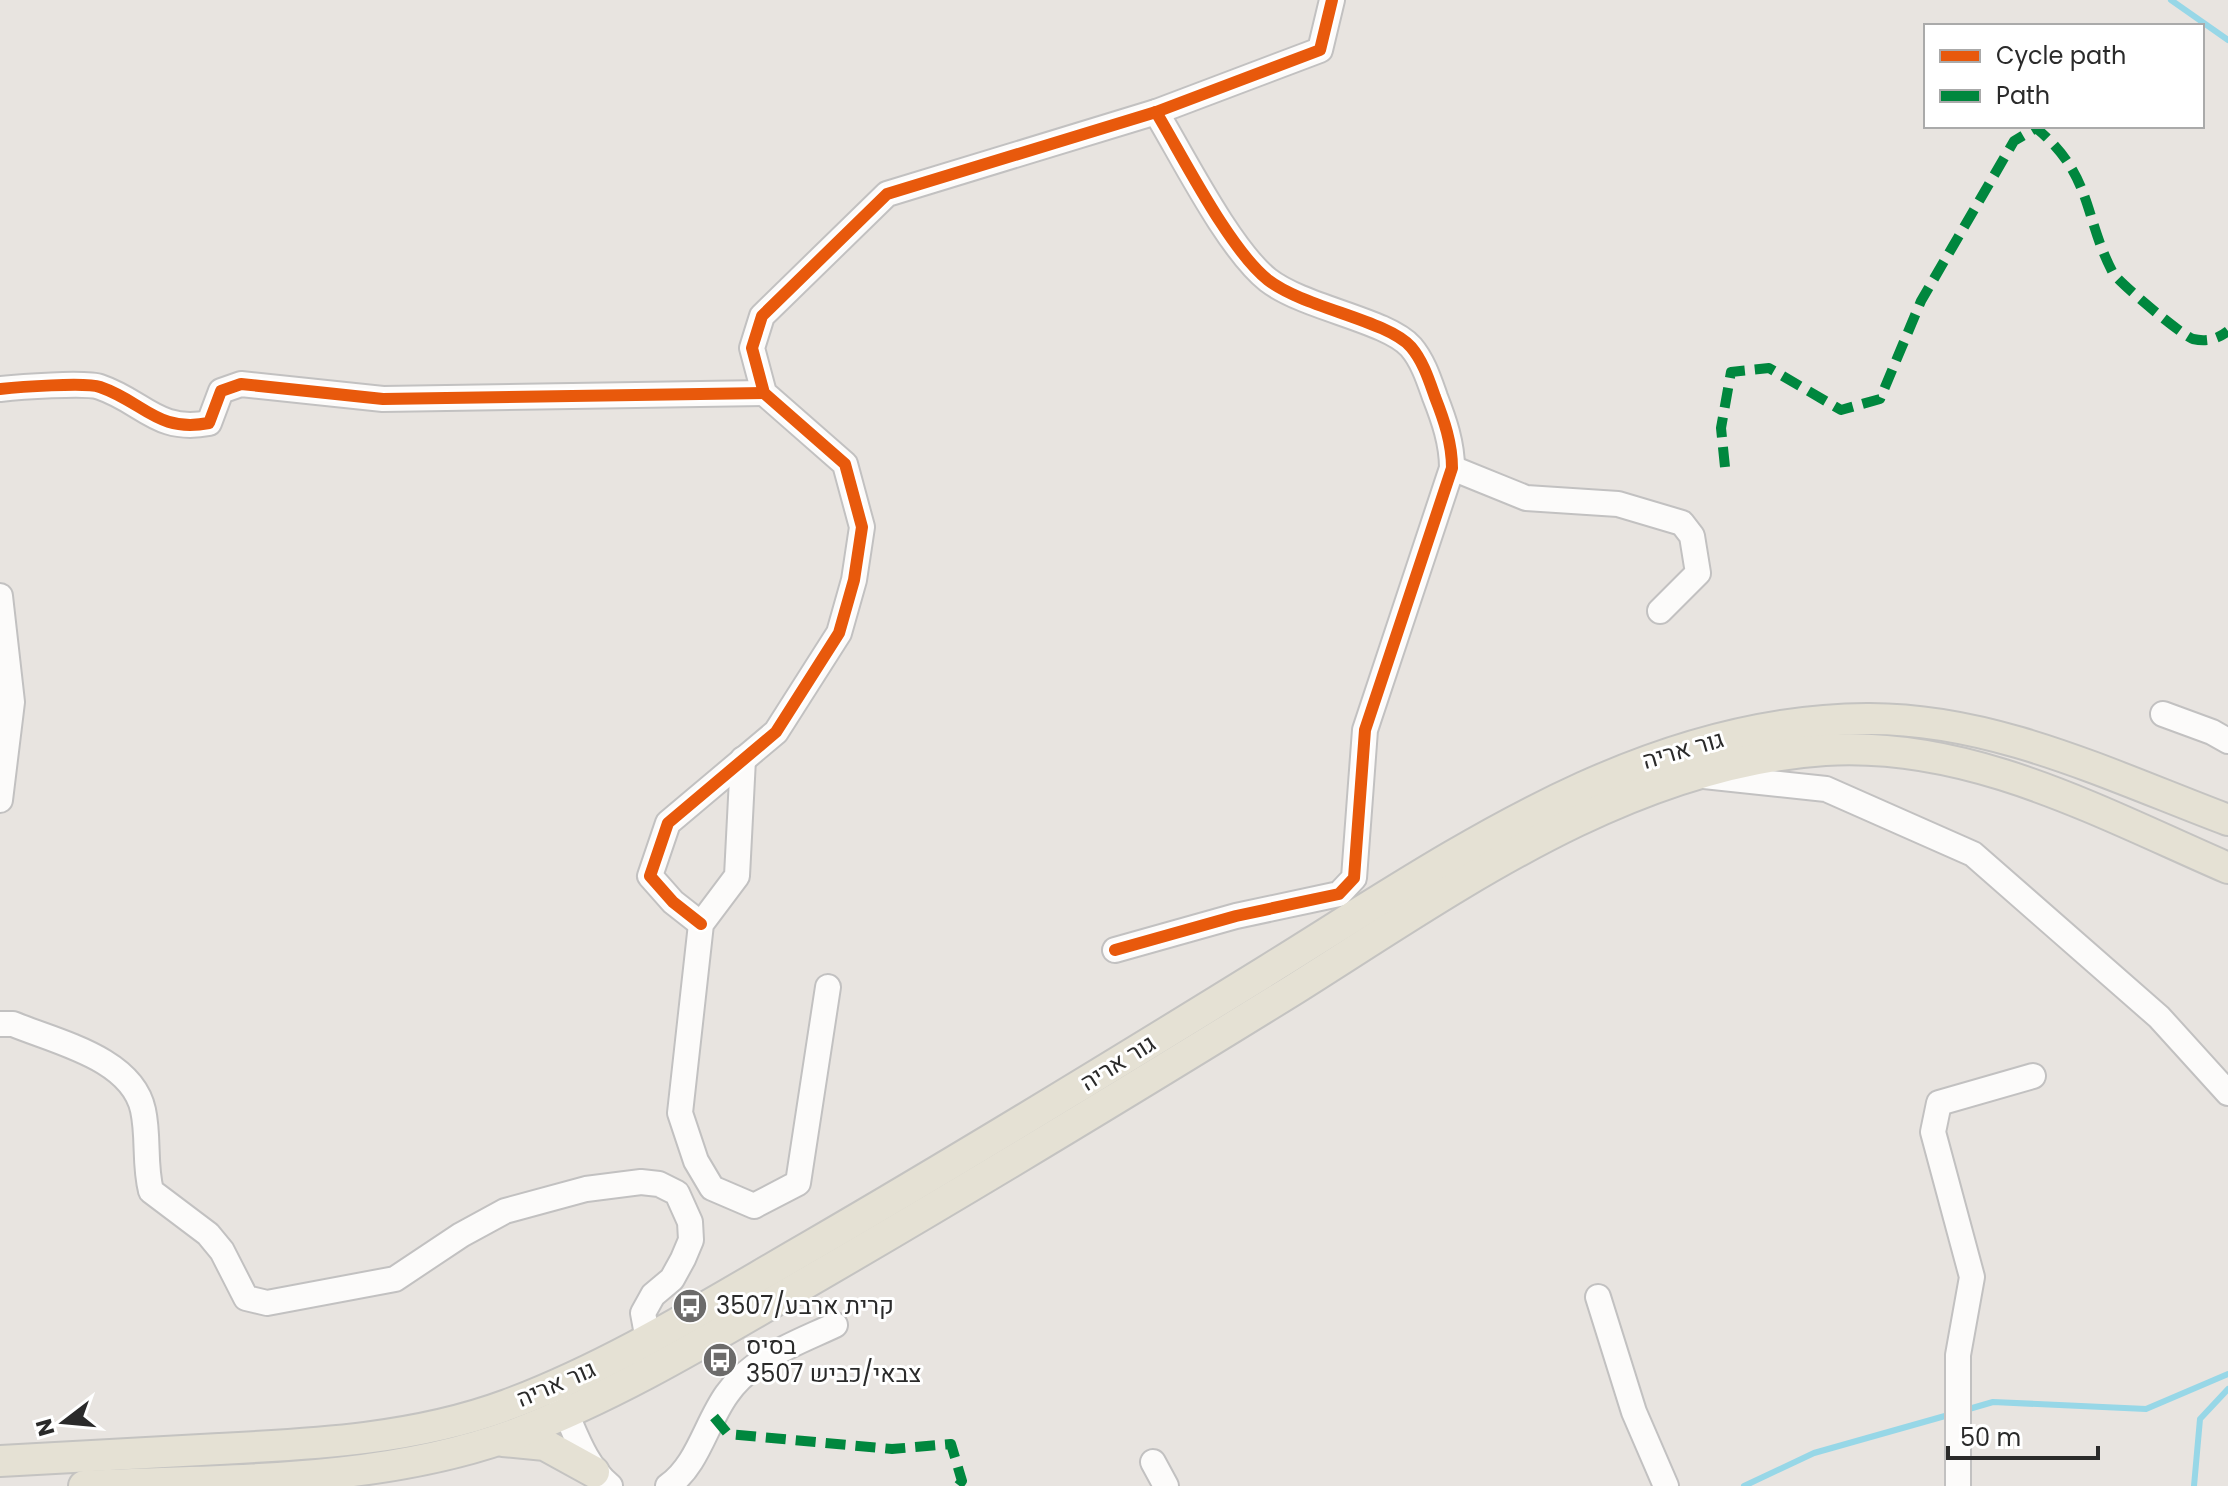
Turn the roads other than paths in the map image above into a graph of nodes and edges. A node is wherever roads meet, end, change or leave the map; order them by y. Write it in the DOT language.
graph roads {
  1 [pos="1332,0"];
  2 [pos="1156,112"];
  3 [pos="0,389"];
  4 [pos="764,393"];
  5 [pos="1452,468"];
  6 [pos="0,596"];
  7 [pos="1660,611"];
  8 [pos="2163,714"];
  9 [pos="2228,741"];
  10 [pos="743,759"];
  11 [pos="1697,775"];
  12 [pos="0,800"];
  13 [pos="2228,820"];
  14 [pos="2228,868"];
  15 [pos="701,924"];
  16 [pos="1115,950"];
  17 [pos="828,987"];
  18 [pos="0,1024"];
  19 [pos="2033,1076"];
  20 [pos="2228,1093"];
  21 [pos="1598,1297"];
  22 [pos="835,1325"];
  23 [pos="648,1340"];
  24 [pos="560,1400"];
  25 [pos="493,1441"];
  26 [pos="0,1461"];
  27 [pos="1153,1462"];
  28 [pos="602,1479"];
  29 [pos="84,1486"];
  30 [pos="668,1486"];
  31 [pos="1166,1486"];
  32 [pos="1666,1486"];
  33 [pos="1958,1486"];
  1 -- 2 [label="street"];
  2 -- 4 [label="street"];
  2 -- 5 [label="street"];
  3 -- 4 [label="street"];
  4 -- 10 [label="street"];
  5 -- 7 [label="street"];
  5 -- 16 [label="street"];
  6 -- 12 [label="street"];
  8 -- 9 [label="street"];
  10 -- 15 [label="street"];
  10 -- 15 [label="street"];
  11 -- 14 [label="main road, גור אריה"];
  11 -- 20 [label="street"];
  11 -- 24 [label="main road, גור אריה"];
  13 -- 23 [label="main road, גור אריה"];
  15 -- 17 [label="street"];
  18 -- 23 [label="street"];
  19 -- 33 [label="street"];
  21 -- 32 [label="street"];
  22 -- 30 [label="street"];
  23 -- 24 [label="main road, גור אריה"];
  24 -- 25 [label="main road, גור אריה"];
  24 -- 26 [label="main road, גור אריה"];
  24 -- 28 [label="street"];
  25 -- 28 [label="main road"];
  25 -- 29 [label="main road, גור אריה"];
  27 -- 31 [label="street"];
}
